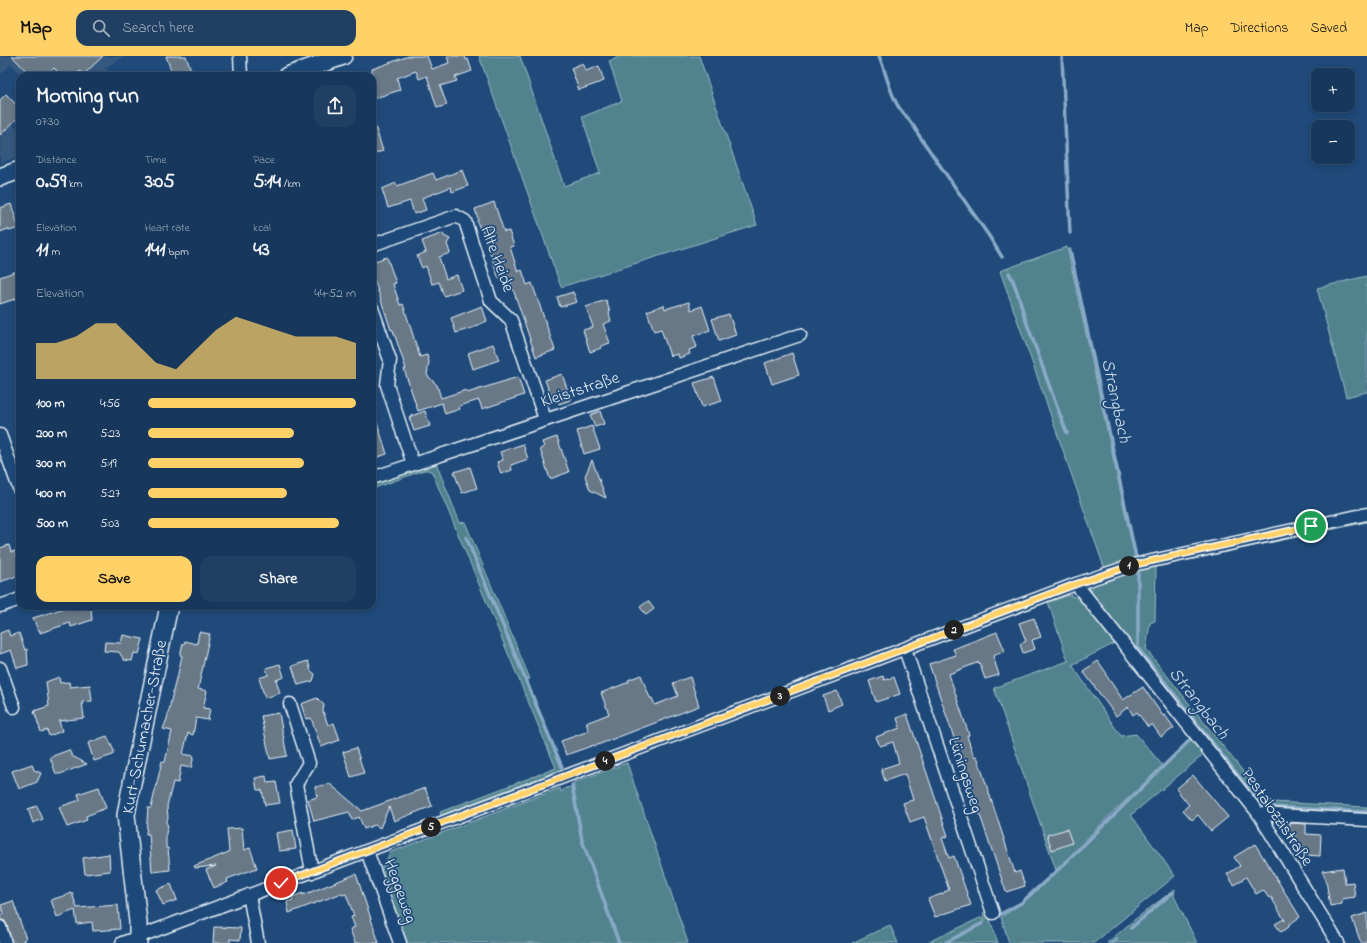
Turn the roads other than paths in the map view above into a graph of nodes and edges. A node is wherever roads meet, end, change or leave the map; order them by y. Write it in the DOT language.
graph roads {
  1 [pos="240,56"];
  2 [pos="343,56"];
  3 [pos="241,72"];
  4 [pos="298,72"];
  5 [pos="16,171"];
  6 [pos="0,177"];
  7 [pos="376,244"];
  8 [pos="376,320"];
  9 [pos="800,335"];
  10 [pos="545,419"];
  11 [pos="0,436"];
  12 [pos="413,464"];
  13 [pos="376,477"];
  14 [pos="16,480"];
  15 [pos="1367,514"];
  16 [pos="1076,584"];
  17 [pos="16,600"];
  18 [pos="0,606"];
  19 [pos="168,610"];
  20 [pos="905,649"];
  21 [pos="0,668"];
  22 [pos="290,704"];
  23 [pos="14,707"];
  24 [pos="1258,814"];
  25 [pos="1367,820"];
  26 [pos="367,851"];
  27 [pos="312,872"];
  28 [pos="249,895"];
  29 [pos="993,913"];
  30 [pos="0,927"];
  31 [pos="138,940"];
  32 [pos="5,943"];
  33 [pos="122,943"];
  34 [pos="258,943"];
  35 [pos="400,943"];
  36 [pos="1338,943"];
  1 -- 3 [label="street"];
  2 -- 4 [label="street"];
  5 -- 6 [label="street"];
  7 -- 10 [label="street, Alte Heide"];
  8 -- 12 [label="street"];
  9 -- 10 [label="street, Kleiststraße"];
  10 -- 12 [label="street, Kleiststraße"];
  11 -- 14 [label="street"];
  12 -- 13 [label="street, Kleiststraße"];
  15 -- 16 [label="street"];
  16 -- 20 [label="street"];
  16 -- 24 [label="street, Pestalozzistraße"];
  17 -- 18 [label="street"];
  19 -- 31 [label="street, Kurt-Schumacher-Straße"];
  20 -- 26 [label="street"];
  20 -- 29 [label="street, Lüningsweg"];
  21 -- 23 [label="street"];
  22 -- 27 [label="street"];
  24 -- 25 [label="street"];
  24 -- 36 [label="street, Pestalozzistraße"];
  26 -- 27 [label="street"];
  26 -- 35 [label="street, Heggeweg"];
  27 -- 28 [label="street"];
  28 -- 31 [label="street"];
  28 -- 34 [label="street"];
  30 -- 32 [label="street"];
  31 -- 33 [label="street"];
}
